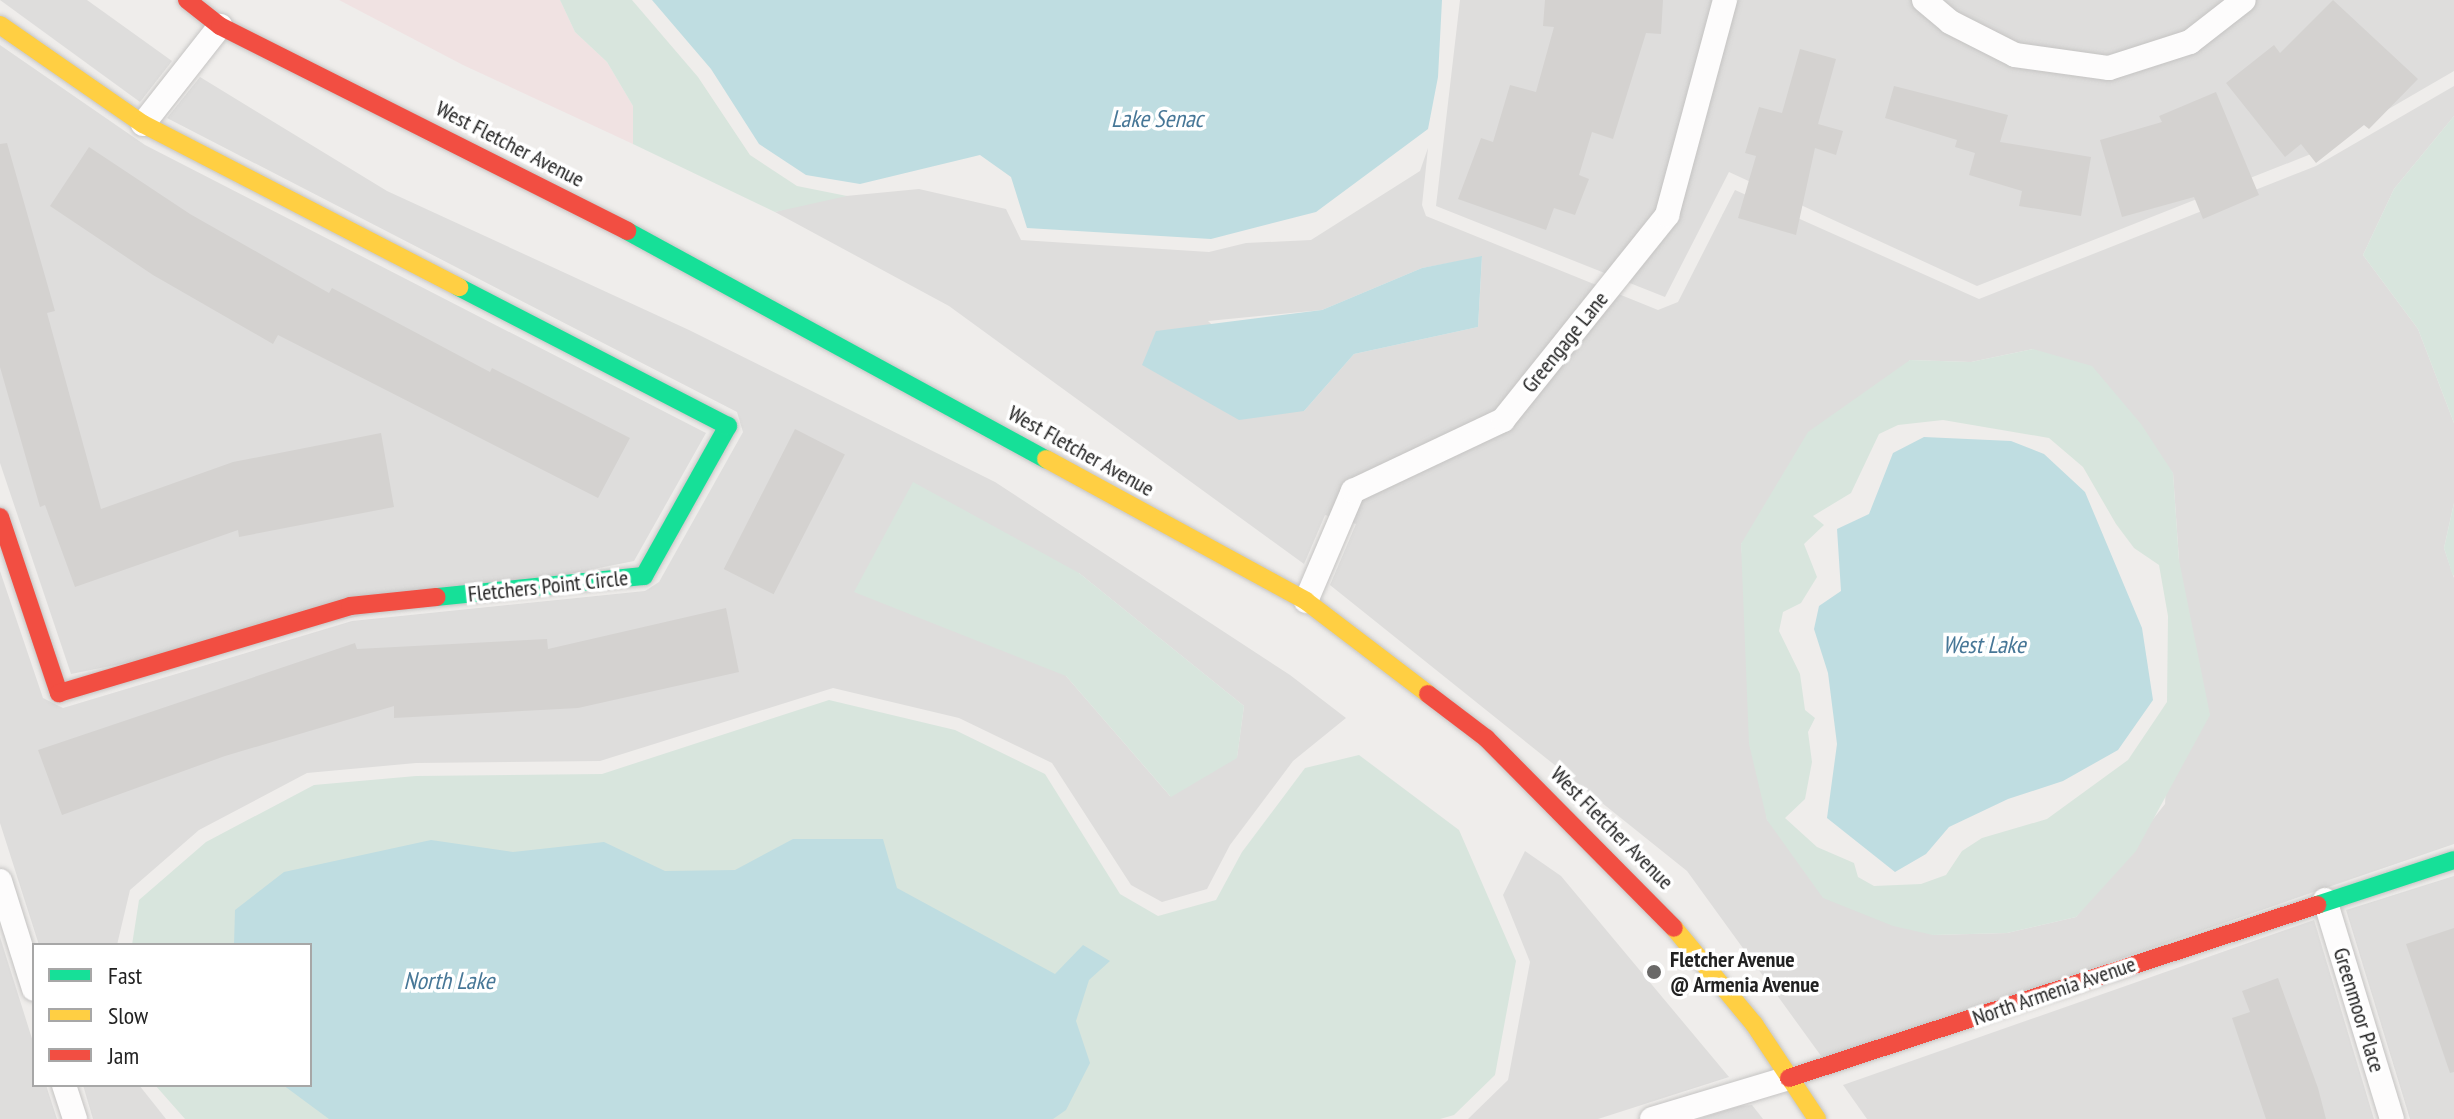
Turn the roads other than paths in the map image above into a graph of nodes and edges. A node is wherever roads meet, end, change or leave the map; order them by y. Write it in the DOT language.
graph roads {
  1 [pos="187,0"];
  2 [pos="1725,0"];
  3 [pos="1924,0"];
  4 [pos="2244,0"];
  5 [pos="0,25"];
  6 [pos="220,26"];
  7 [pos="143,124"];
  8 [pos="0,517"];
  9 [pos="1306,601"];
  10 [pos="2454,860"];
  11 [pos="2,895"];
  12 [pos="2325,900"];
  13 [pos="32,983"];
  14 [pos="1789,1078"];
  15 [pos="65,1087"];
  16 [pos="75,1119"];
  17 [pos="1652,1119"];
  18 [pos="1817,1119"];
  19 [pos="2392,1119"];
  1 -- 6 [label="main road, West Fletcher Avenue"];
  2 -- 9 [label="street, Greengage Lane"];
  3 -- 4 [label="street"];
  5 -- 7 [label="main road, Fletchers Point Circle"];
  6 -- 7 [label="street"];
  6 -- 9 [label="main road, West Fletcher Avenue"];
  7 -- 8 [label="main road, Fletchers Point Circle"];
  9 -- 14 [label="main road, West Fletcher Avenue"];
  10 -- 12 [label="main road, North Armenia Avenue"];
  11 -- 13 [label="street"];
  12 -- 14 [label="main road, North Armenia Avenue"];
  12 -- 19 [label="street, Greenmoor Place"];
  14 -- 17 [label="street, North Armenia Avenue"];
  14 -- 18 [label="main road, West Fletcher Avenue"];
  15 -- 16 [label="street"];
}
